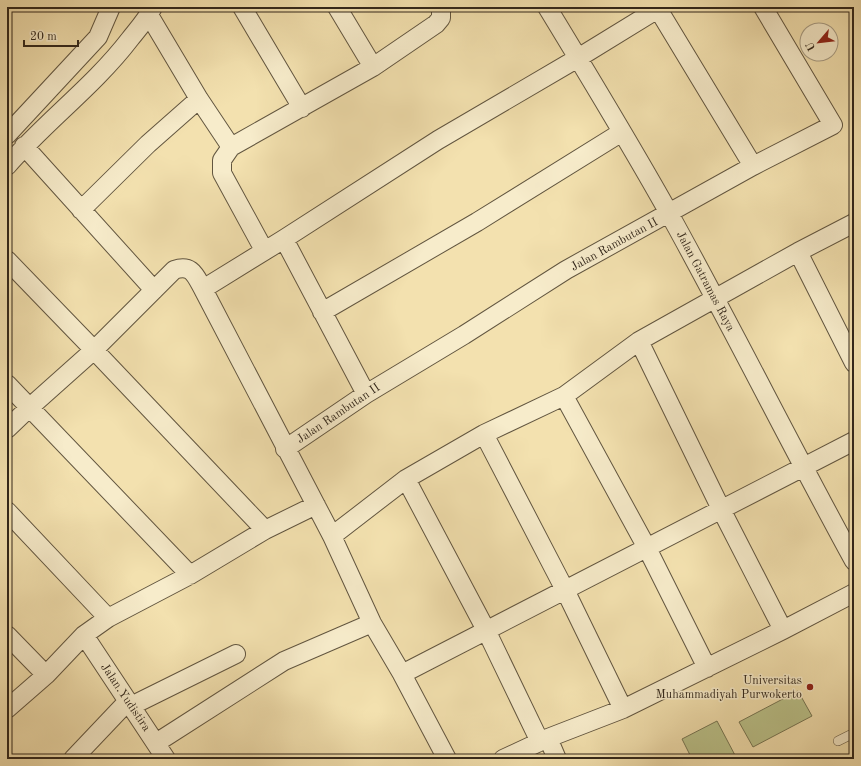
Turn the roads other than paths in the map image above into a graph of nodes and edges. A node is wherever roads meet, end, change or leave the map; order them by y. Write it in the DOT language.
graph roads {
  1 [pos="111,7"];
  2 [pos="242,7"];
  3 [pos="337,7"];
  4 [pos="440,7"];
  5 [pos="548,7"];
  6 [pos="763,7"];
  7 [pos="660,8"];
  8 [pos="151,11"];
  9 [pos="578,58"];
  10 [pos="373,67"];
  11 [pos="199,98"];
  12 [pos="302,108"];
  13 [pos="622,132"];
  14 [pos="7,135"];
  15 [pos="24,146"];
  16 [pos="231,147"];
  17 [pos="7,166"];
  18 [pos="753,166"];
  19 [pos="81,210"];
  20 [pos="670,214"];
  21 [pos="854,223"];
  22 [pos="284,239"];
  23 [pos="264,250"];
  24 [pos="798,252"];
  25 [pos="7,260"];
  26 [pos="203,289"];
  27 [pos="154,290"];
  28 [pos="716,299"];
  29 [pos="322,312"];
  30 [pos="639,341"];
  31 [pos="94,350"];
  32 [pos="854,364"];
  33 [pos="7,384"];
  34 [pos="366,394"];
  35 [pos="564,396"];
  36 [pos="28,408"];
  37 [pos="7,429"];
  38 [pos="484,434"];
  39 [pos="854,441"];
  40 [pos="286,448"];
  41 [pos="803,467"];
  42 [pos="406,479"];
  43 [pos="316,505"];
  44 [pos="721,510"];
  45 [pos="7,511"];
  46 [pos="265,530"];
  47 [pos="332,536"];
  48 [pos="647,548"];
  49 [pos="854,561"];
  50 [pos="190,575"];
  51 [pos="565,590"];
  52 [pos="854,593"];
  53 [pos="108,618"];
  54 [pos="372,623"];
  55 [pos="486,630"];
  56 [pos="783,630"];
  57 [pos="7,635"];
  58 [pos="84,635"];
  59 [pos="236,654"];
  60 [pos="708,668"];
  61 [pos="402,674"];
  62 [pos="46,675"];
  63 [pos="130,703"];
  64 [pos="7,709"];
  65 [pos="623,709"];
  66 [pos="854,733"];
  67 [pos="544,740"];
  68 [pos="838,741"];
  69 [pos="156,743"];
  70 [pos="73,759"];
  71 [pos="166,759"];
  72 [pos="447,759"];
  73 [pos="502,759"];
  74 [pos="557,759"];
  1 -- 14 [label="street"];
  2 -- 12 [label="street"];
  3 -- 10 [label="street"];
  4 -- 10 [label="street"];
  5 -- 9 [label="street, Jalan Gatramas Raya"];
  6 -- 18 [label="street, Jalan Rambutan II"];
  7 -- 9 [label="street"];
  7 -- 18 [label="street"];
  8 -- 11 [label="street"];
  8 -- 15 [label="street"];
  9 -- 13 [label="street, Jalan Gatramas Raya"];
  9 -- 22 [label="street"];
  10 -- 12 [label="street"];
  11 -- 16 [label="street"];
  11 -- 19 [label="street"];
  12 -- 16 [label="street"];
  13 -- 20 [label="street, Jalan Gatramas Raya"];
  13 -- 29 [label="street"];
  15 -- 17 [label="street"];
  15 -- 19 [label="street"];
  16 -- 23 [label="street"];
  18 -- 20 [label="street, Jalan Rambutan II"];
  19 -- 27 [label="street"];
  20 -- 28 [label="street, Jalan Gatramas Raya"];
  20 -- 34 [label="street, Jalan Rambutan II"];
  21 -- 24 [label="street"];
  22 -- 23 [label="street"];
  22 -- 29 [label="street"];
  23 -- 26 [label="street"];
  24 -- 28 [label="street"];
  24 -- 32 [label="street"];
  25 -- 31 [label="street"];
  26 -- 27 [label="street"];
  26 -- 40 [label="street"];
  27 -- 31 [label="street"];
  28 -- 30 [label="street"];
  28 -- 41 [label="street, Jalan Gatramas Raya"];
  29 -- 34 [label="street"];
  30 -- 35 [label="street"];
  30 -- 44 [label="street"];
  31 -- 36 [label="street"];
  31 -- 46 [label="street"];
  33 -- 36 [label="street"];
  34 -- 40 [label="street, Jalan Rambutan II"];
  35 -- 38 [label="street"];
  35 -- 48 [label="street"];
  36 -- 37 [label="street"];
  36 -- 50 [label="street"];
  38 -- 42 [label="street"];
  38 -- 51 [label="street"];
  39 -- 41 [label="street"];
  40 -- 43 [label="street"];
  41 -- 44 [label="street"];
  41 -- 49 [label="street, Jalan Gatramas Raya"];
  42 -- 47 [label="street"];
  42 -- 55 [label="street"];
  43 -- 46 [label="street"];
  43 -- 47 [label="street"];
  44 -- 48 [label="street"];
  44 -- 56 [label="street"];
  45 -- 53 [label="street"];
  46 -- 50 [label="street"];
  47 -- 54 [label="street"];
  48 -- 51 [label="street"];
  48 -- 60 [label="street"];
  50 -- 53 [label="street"];
  51 -- 55 [label="street"];
  51 -- 65 [label="street"];
  52 -- 56 [label="street"];
  53 -- 58 [label="street"];
  54 -- 61 [label="street"];
  54 -- 69 [label="street"];
  55 -- 61 [label="street"];
  55 -- 67 [label="street"];
  56 -- 60 [label="street"];
  57 -- 62 [label="street"];
  58 -- 62 [label="street"];
  58 -- 63 [label="street, Jalan.Yudistira"];
  59 -- 63 [label="street"];
  60 -- 65 [label="street"];
  61 -- 72 [label="street"];
  62 -- 64 [label="street"];
  63 -- 69 [label="street, Jalan.Yudistira"];
  63 -- 70 [label="street"];
  65 -- 67 [label="street"];
  66 -- 68 [label="lane"];
  67 -- 73 [label="street"];
  67 -- 74 [label="street"];
  69 -- 71 [label="street, Jalan.Yudistira"];
}
